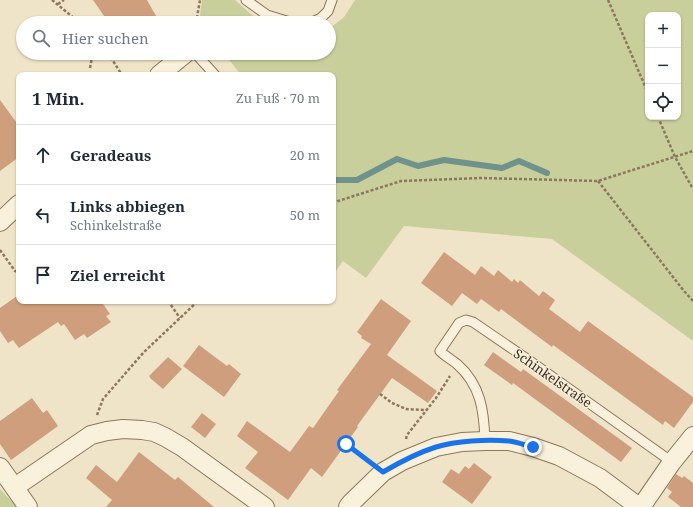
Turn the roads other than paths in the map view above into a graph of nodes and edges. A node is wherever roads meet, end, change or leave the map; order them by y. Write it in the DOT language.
graph roads {
  1 [pos="246,0"];
  2 [pos="332,0"];
  3 [pos="270,16"];
  4 [pos="323,16"];
  5 [pos="178,60"];
  6 [pos="201,60"];
  7 [pos="164,72"];
  8 [pos="212,72"];
  9 [pos="16,207"];
  10 [pos="0,222"];
  11 [pos="693,436"];
  12 [pos="485,441"];
  13 [pos="672,462"];
  14 [pos="0,468"];
  15 [pos="15,487"];
  16 [pos="28,507"];
  17 [pos="265,507"];
  18 [pos="348,507"];
  19 [pos="640,507"];
  1 -- 3 [label="lane"];
  2 -- 4 [label="lane"];
  5 -- 7 [label="street"];
  6 -- 8 [label="lane"];
  9 -- 10 [label="street"];
  11 -- 13 [label="street"];
  12 -- 13 [label="lane, Schinkelstraße"];
  12 -- 18 [label="street"];
  12 -- 19 [label="street"];
  13 -- 19 [label="street"];
  14 -- 15 [label="street"];
  15 -- 16 [label="street"];
  15 -- 17 [label="street"];
}
